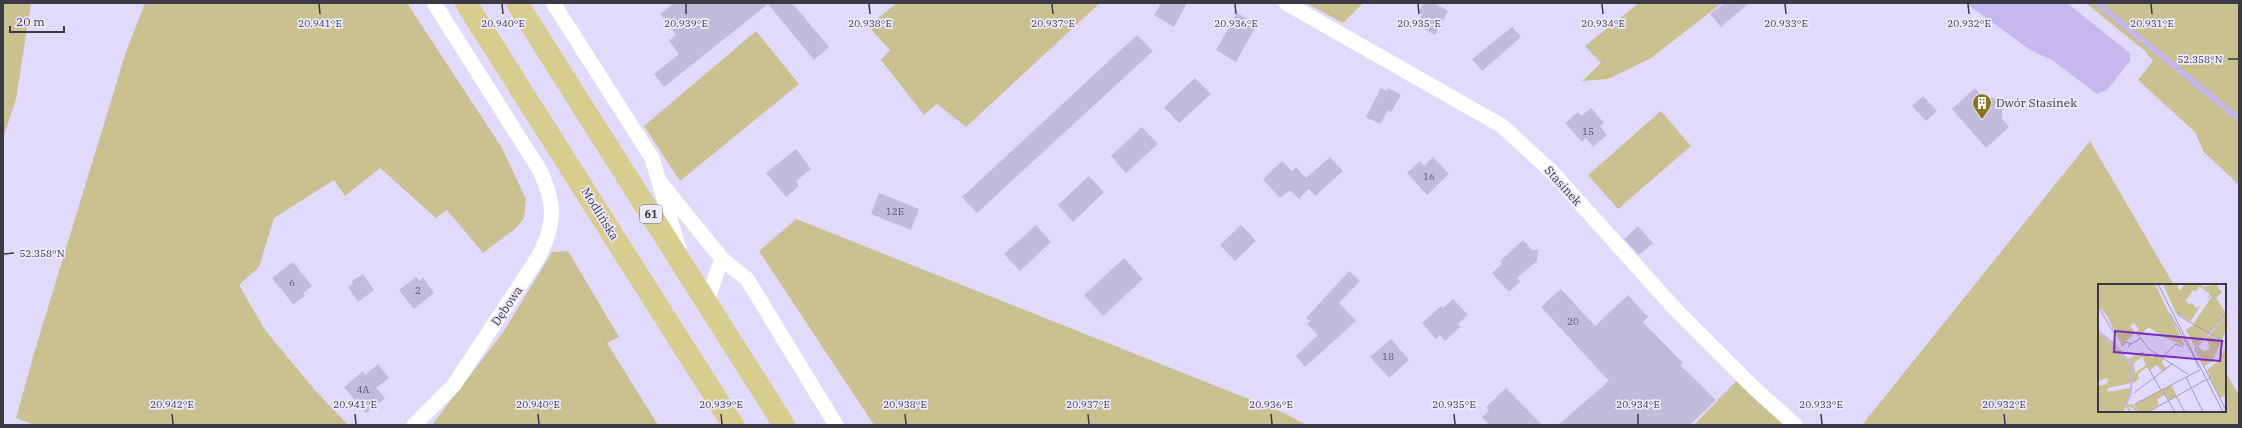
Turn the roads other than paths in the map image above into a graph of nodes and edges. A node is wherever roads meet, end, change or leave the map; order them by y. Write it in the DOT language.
graph roads {
  1 [pos="434,3"];
  2 [pos="466,3"];
  3 [pos="517,3"];
  4 [pos="554,3"];
  5 [pos="1286,3"];
  6 [pos="659,181"];
  7 [pos="723,260"];
  8 [pos="684,265"];
  9 [pos="707,302"];
  10 [pos="414,425"];
  11 [pos="733,425"];
  12 [pos="784,425"];
  13 [pos="836,425"];
  14 [pos="1796,425"];
  1 -- 10 [label="street, Dębowa"];
  2 -- 11 [label="main road, Modlińska"];
  3 -- 8 [label="main road, 61"];
  4 -- 6 [label="street"];
  5 -- 14 [label="street, Stasinek"];
  6 -- 7 [label="street"];
  6 -- 8 [label="street"];
  7 -- 9 [label="street"];
  7 -- 13 [label="street"];
  8 -- 9 [label="main road, 61"];
  9 -- 12 [label="main road, 61"];
}
